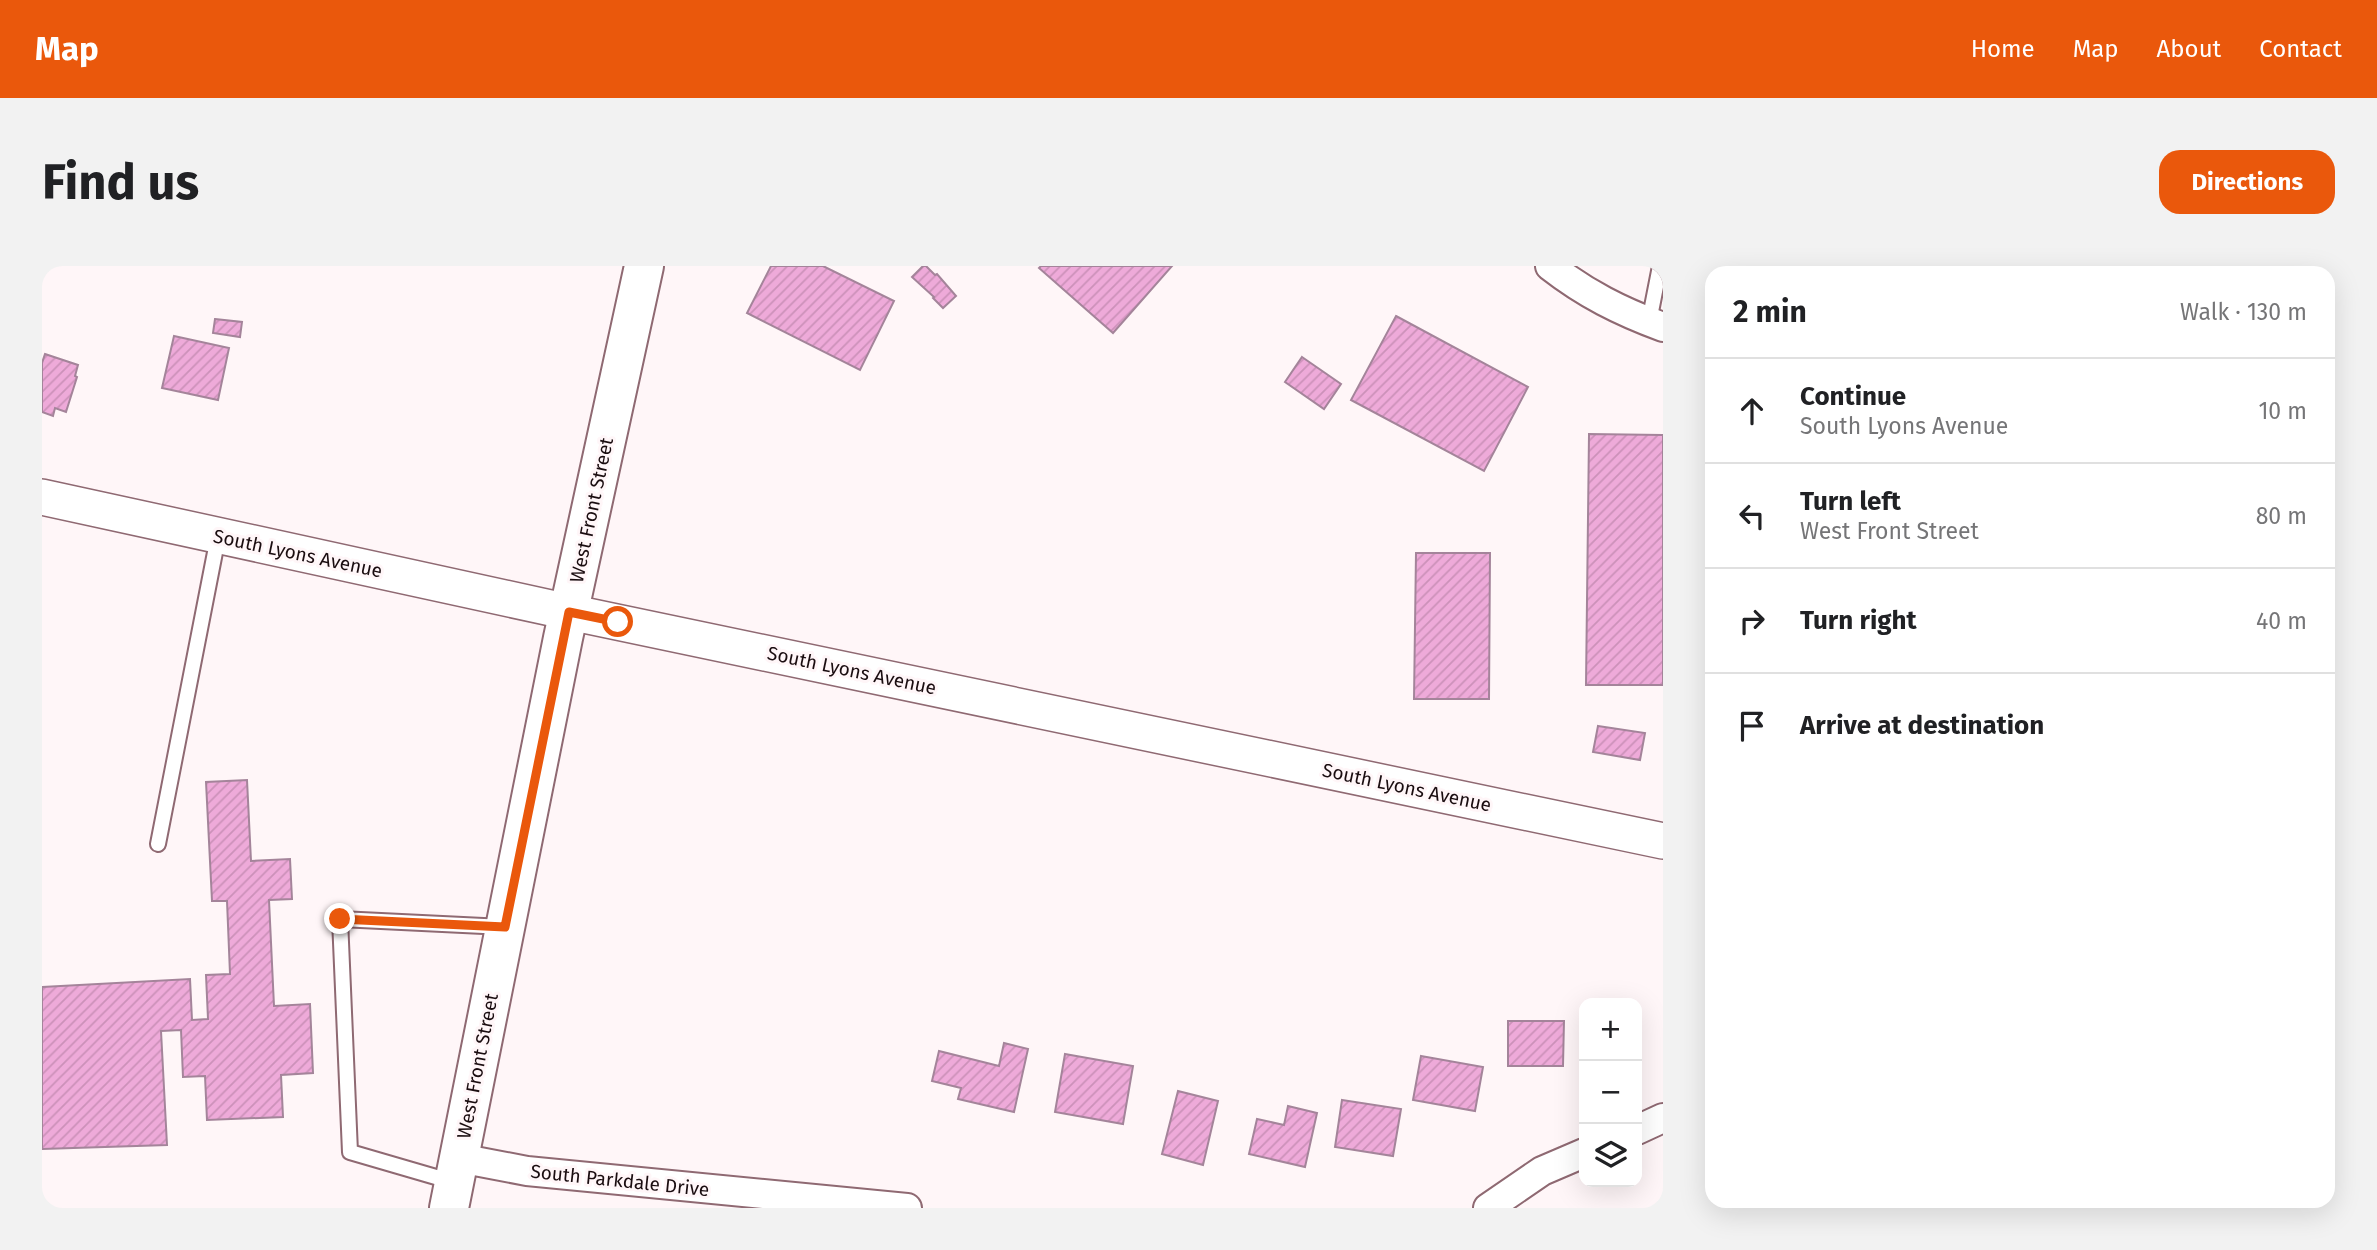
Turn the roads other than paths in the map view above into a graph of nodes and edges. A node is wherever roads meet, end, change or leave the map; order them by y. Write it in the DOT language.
graph roads {
  1 [pos="644,266"];
  2 [pos="1550,266"];
  3 [pos="1660,266"];
  4 [pos="1656,325"];
  5 [pos="42,497"];
  6 [pos="218,535"];
  7 [pos="569,612"];
  8 [pos="1663,841"];
  9 [pos="158,844"];
  10 [pos="505,927"];
  11 [pos="1663,1118"];
  12 [pos="1642,1128"];
  13 [pos="1579,1155"];
  14 [pos="454,1183"];
  15 [pos="907,1208"];
  16 [pos="1488,1208"];
  1 -- 7 [label="main road, West Front Street"];
  2 -- 4 [label="street"];
  3 -- 4 [label="lane"];
  5 -- 6 [label="street, South Lyons Avenue"];
  6 -- 7 [label="street, South Lyons Avenue"];
  6 -- 9 [label="lane"];
  7 -- 8 [label="street, South Lyons Avenue"];
  7 -- 10 [label="main road, West Front Street"];
  10 -- 14 [label="main road, West Front Street"];
  10 -- 14 [label="lane"];
  11 -- 12 [label="street"];
  13 -- 16 [label="street"];
  14 -- 15 [label="street, South Parkdale Drive"];
}
